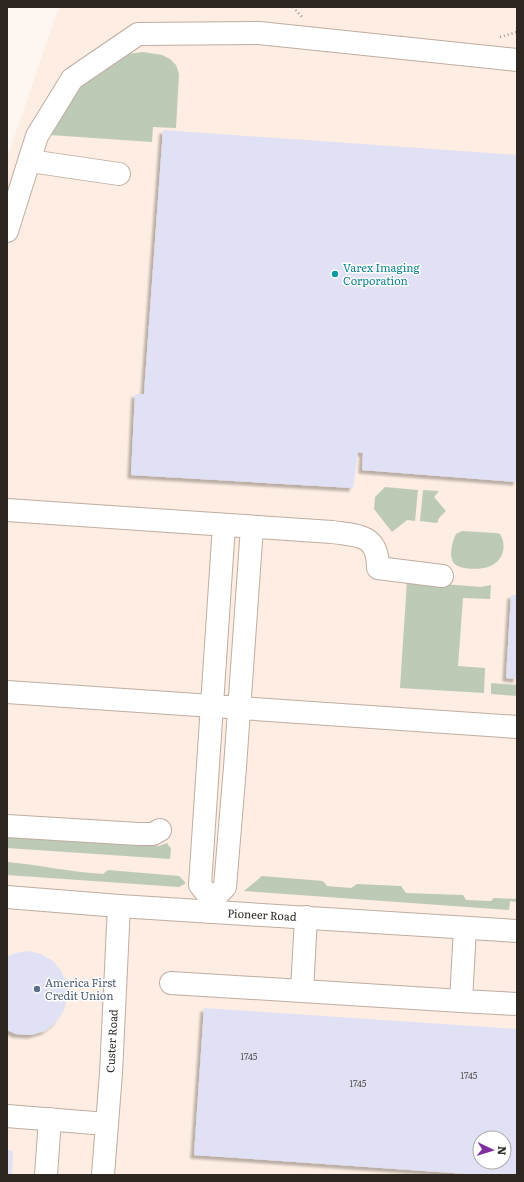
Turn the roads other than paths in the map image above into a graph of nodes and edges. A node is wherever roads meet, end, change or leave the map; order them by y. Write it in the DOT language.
graph roads {
  1 [pos="517,60"];
  2 [pos="30,161"];
  3 [pos="119,174"];
  4 [pos="7,231"];
  5 [pos="7,510"];
  6 [pos="224,525"];
  7 [pos="252,527"];
  8 [pos="442,576"];
  9 [pos="7,692"];
  10 [pos="212,707"];
  11 [pos="239,708"];
  12 [pos="517,727"];
  13 [pos="7,826"];
  14 [pos="160,830"];
  15 [pos="7,897"];
  16 [pos="216,899"];
  17 [pos="119,906"];
  18 [pos="306,917"];
  19 [pos="465,928"];
  20 [pos="517,931"];
  21 [pos="171,983"];
  22 [pos="302,991"];
  23 [pos="461,1000"];
  24 [pos="517,1004"];
  25 [pos="7,1116"];
  26 [pos="50,1119"];
  27 [pos="107,1124"];
  28 [pos="46,1175"];
  29 [pos="103,1175"];
  1 -- 2 [label="main road"];
  2 -- 3 [label="main road"];
  2 -- 4 [label="main road"];
  5 -- 6 [label="main road"];
  6 -- 7 [label="main road"];
  6 -- 10 [label="main road"];
  7 -- 8 [label="main road"];
  7 -- 11 [label="main road"];
  9 -- 10 [label="main road"];
  10 -- 11 [label="main road"];
  10 -- 16 [label="main road"];
  11 -- 12 [label="main road"];
  11 -- 16 [label="main road"];
  13 -- 14 [label="main road"];
  15 -- 17 [label="main road, Pioneer Road"];
  16 -- 17 [label="main road, Pioneer Road"];
  16 -- 18 [label="main road, Pioneer Road"];
  17 -- 27 [label="main road, Custer Road"];
  18 -- 19 [label="main road, Pioneer Road"];
  18 -- 22 [label="main road"];
  19 -- 20 [label="main road, Pioneer Road"];
  19 -- 23 [label="main road"];
  21 -- 22 [label="main road"];
  22 -- 23 [label="main road"];
  23 -- 24 [label="main road"];
  25 -- 26 [label="main road"];
  26 -- 27 [label="main road"];
  26 -- 28 [label="main road"];
  27 -- 29 [label="main road, Custer Road"];
}
